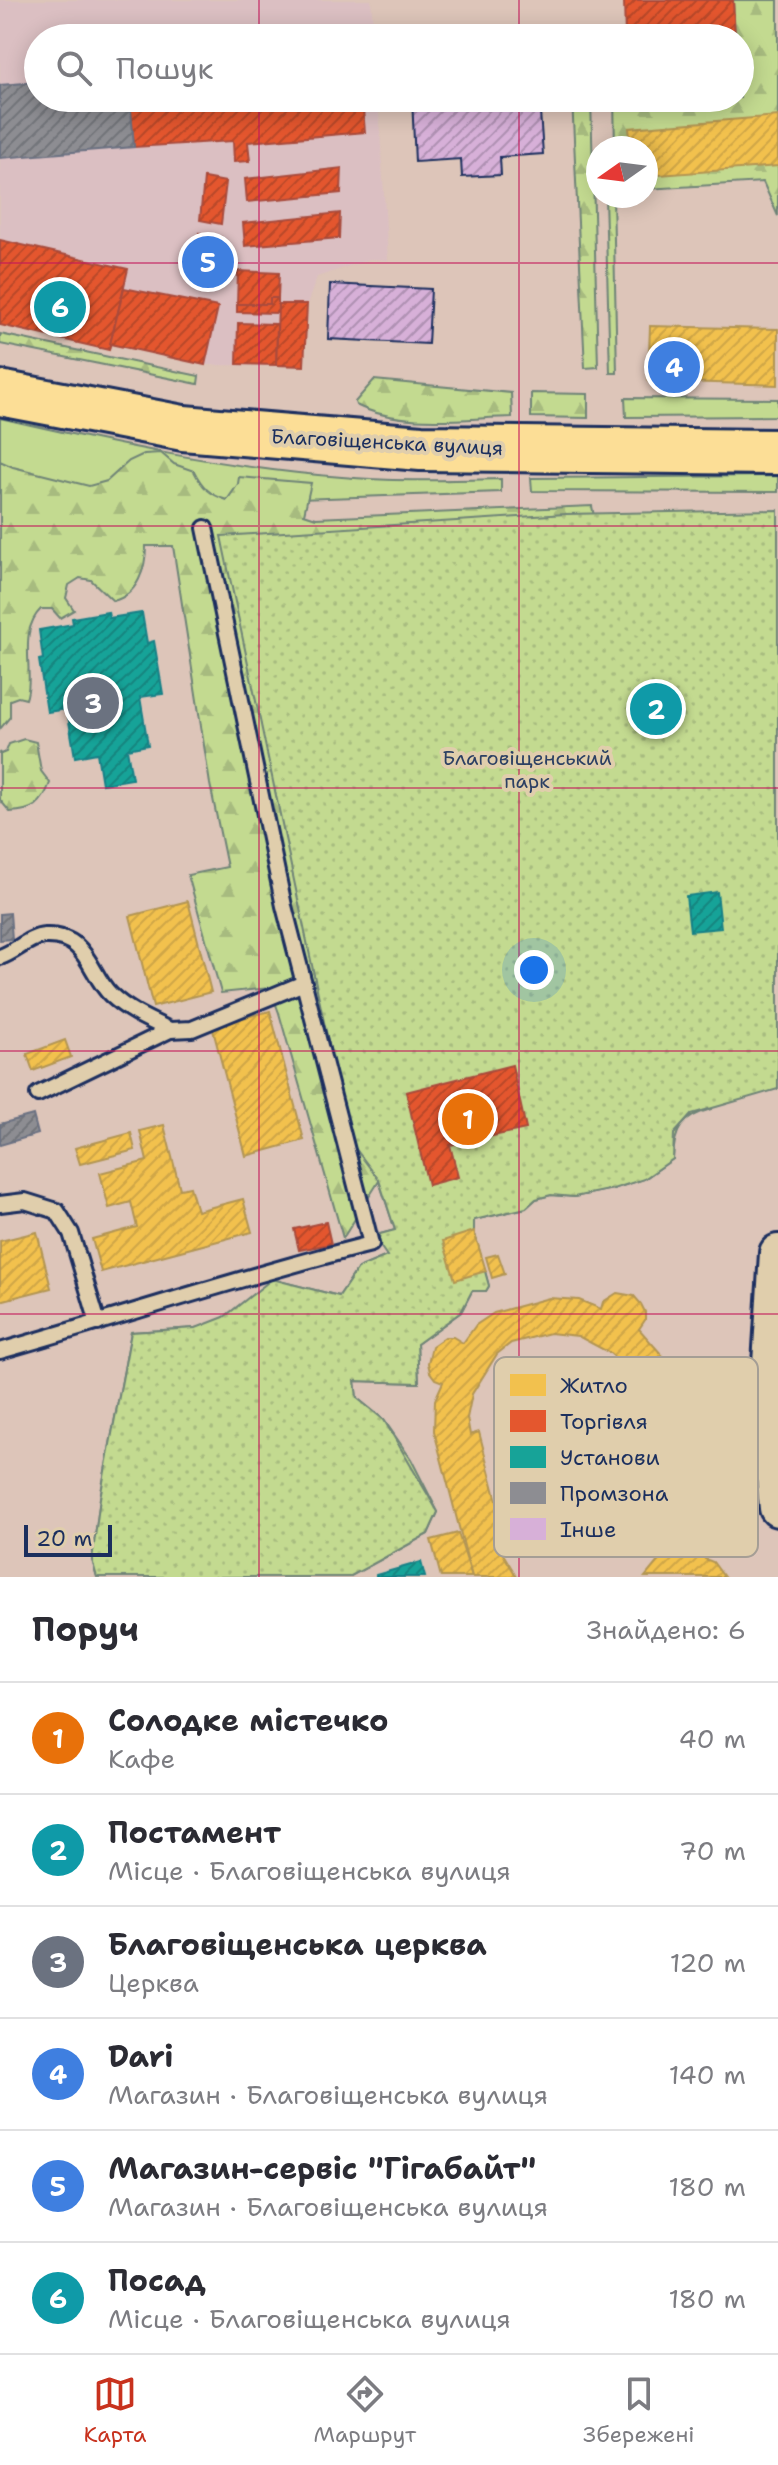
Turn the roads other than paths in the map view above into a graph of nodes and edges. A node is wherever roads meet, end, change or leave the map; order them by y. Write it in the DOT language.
graph roads {
  1 [pos="0,393"];
  2 [pos="778,452"];
  3 [pos="205,528"];
  4 [pos="0,957"];
  5 [pos="304,983"];
  6 [pos="170,1030"];
  7 [pos="38,1094"];
  8 [pos="0,1204"];
  9 [pos="778,1253"];
  10 [pos="98,1323"];
  11 [pos="0,1351"];
  12 [pos="778,1508"];
  1 -- 2 [label="main road, Благовіщенська вулиця"];
  3 -- 5 [label="lane"];
  4 -- 6 [label="lane"];
  5 -- 6 [label="lane"];
  5 -- 10 [label="lane"];
  6 -- 7 [label="lane"];
  8 -- 10 [label="lane"];
  9 -- 12 [label="street"];
  10 -- 11 [label="lane"];
}
